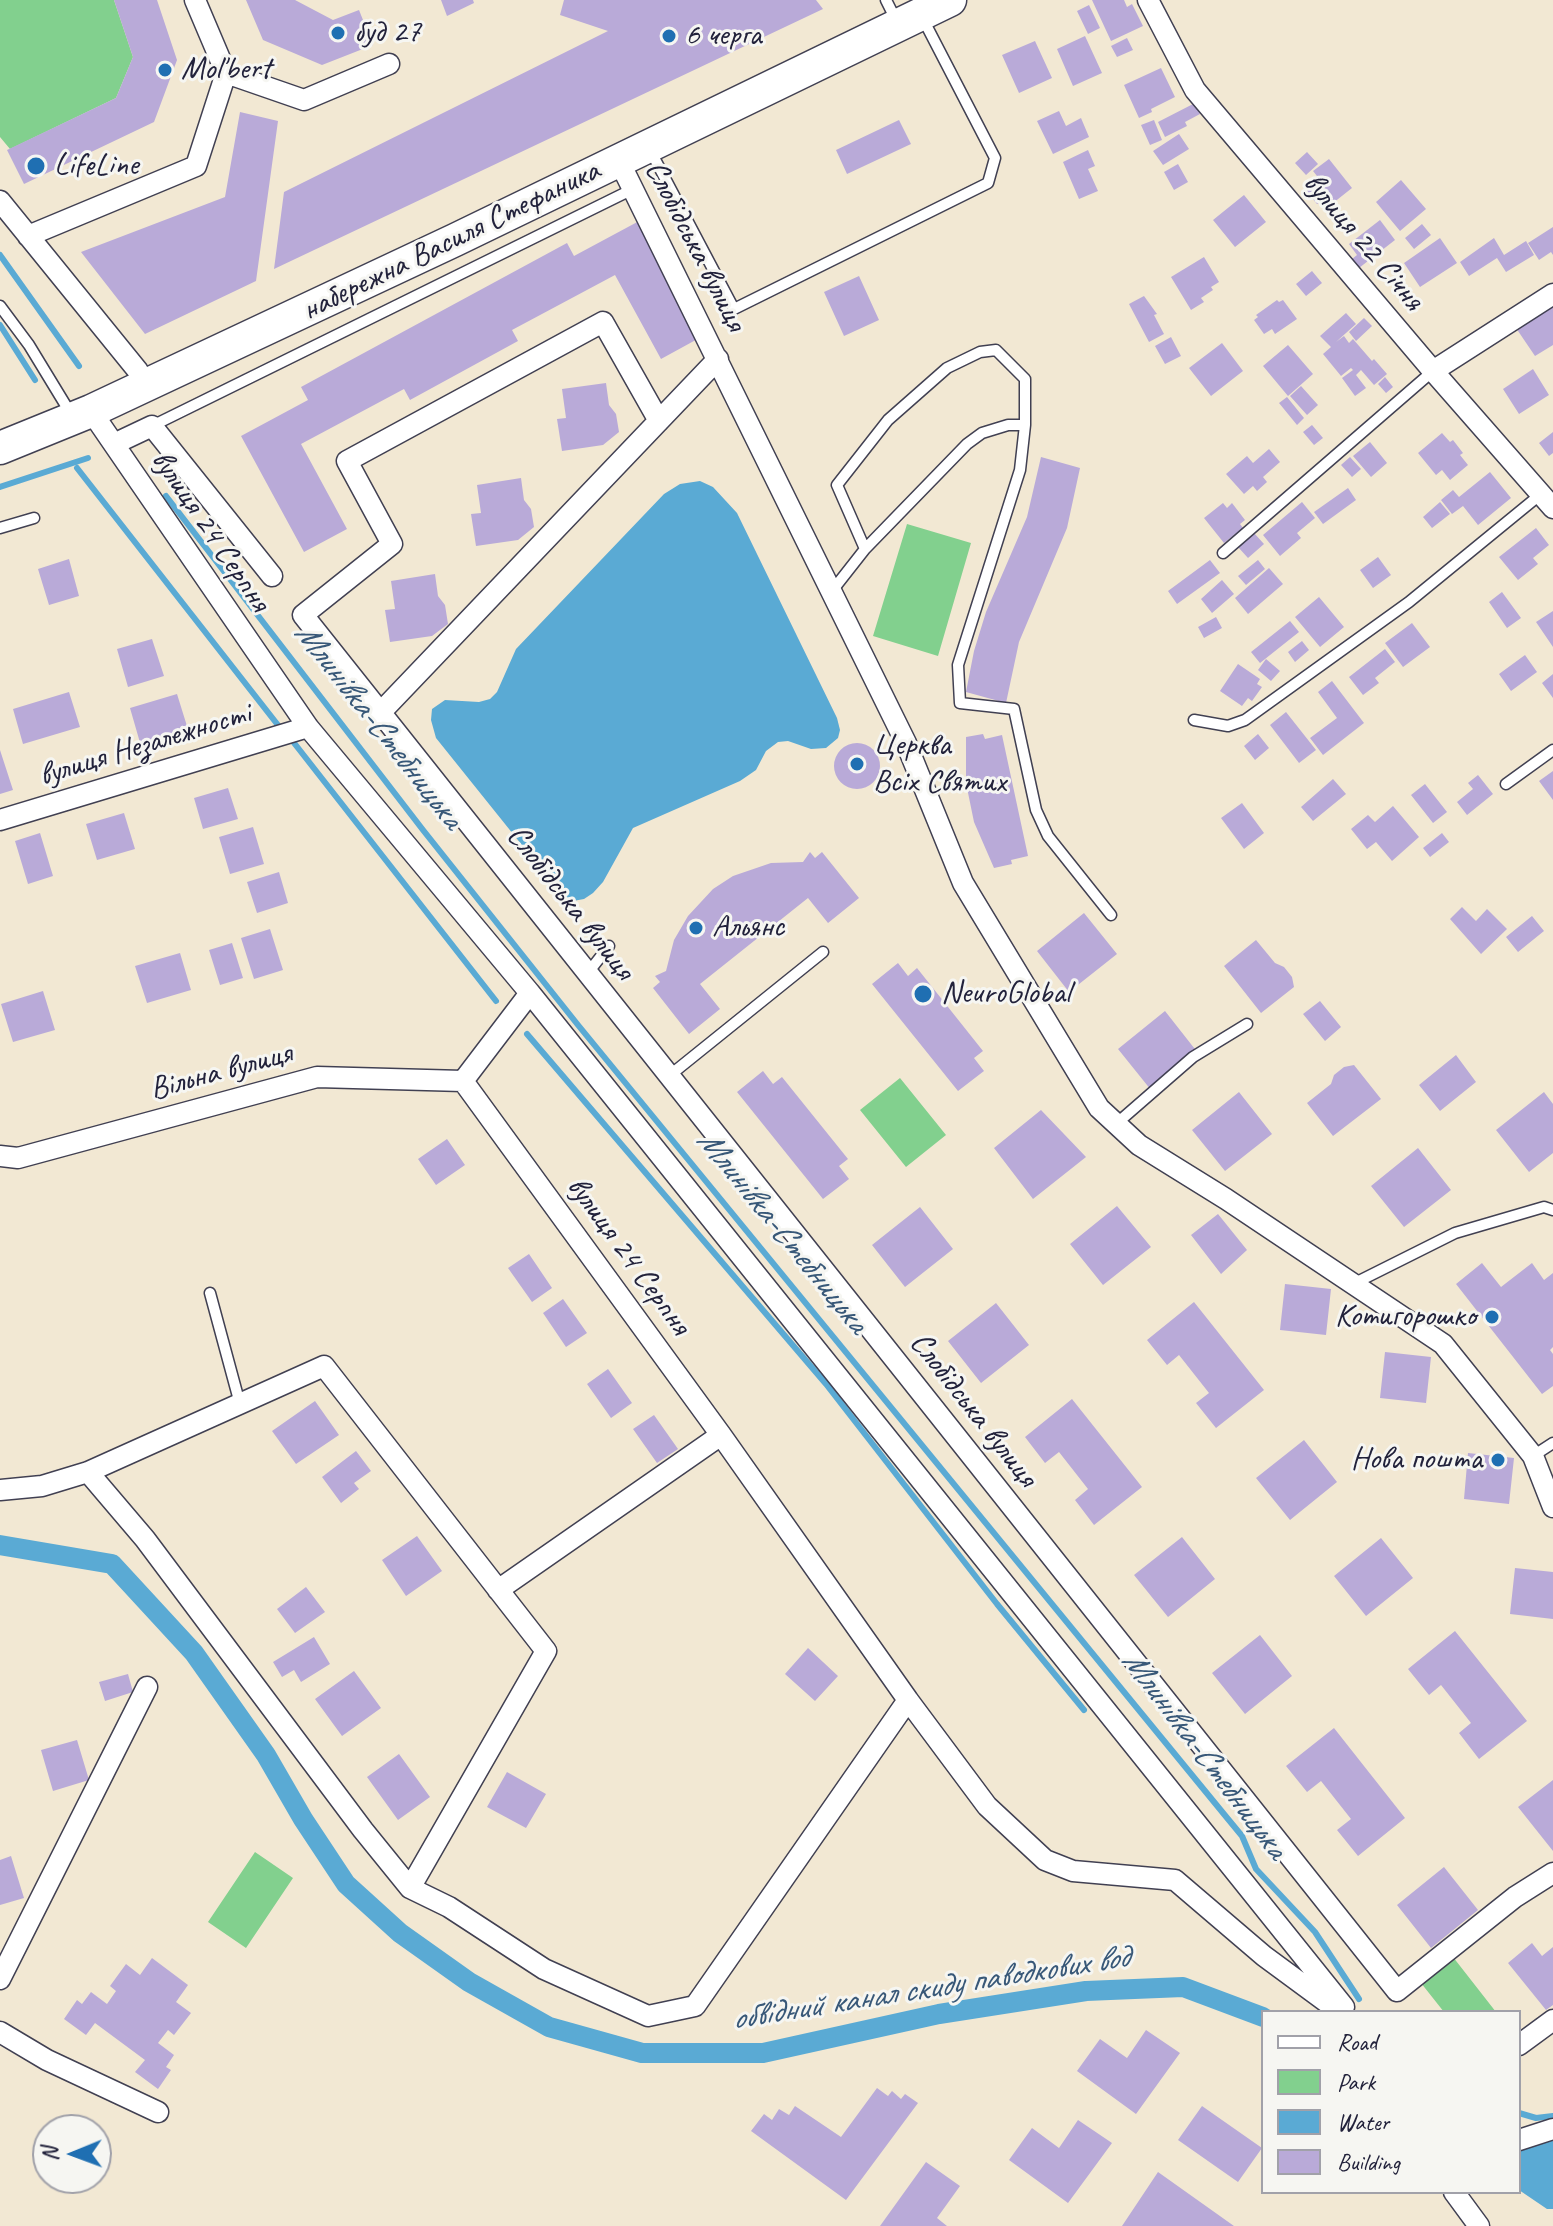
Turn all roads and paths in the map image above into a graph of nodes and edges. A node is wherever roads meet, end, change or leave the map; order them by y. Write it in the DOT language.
graph roads {
  1 [pos="195,0"];
  2 [pos="950,0"];
  3 [pos="1148,0"];
  4 [pos="902,13"];
  5 [pos="389,64"];
  6 [pos="226,73"];
  7 [pos="648,147"];
  8 [pos="619,161"];
  9 [pos="633,189"];
  10 [pos="0,201"];
  11 [pos="28,236"];
  12 [pos="1553,294"];
  13 [pos="0,306"];
  14 [pos="718,359"];
  15 [pos="138,371"];
  16 [pos="1433,371"];
  17 [pos="82,414"];
  18 [pos="659,421"];
  19 [pos="1025,425"];
  20 [pos="152,426"];
  21 [pos="114,444"];
  22 [pos="0,448"];
  23 [pos="1547,501"];
  24 [pos="34,518"];
  25 [pos="0,528"];
  26 [pos="865,549"];
  27 [pos="1223,553"];
  28 [pos="272,576"];
  29 [pos="832,591"];
  30 [pos="380,713"];
  31 [pos="1194,720"];
  32 [pos="308,727"];
  33 [pos="1553,750"];
  34 [pos="1506,784"];
  35 [pos="0,820"];
  36 [pos="1111,915"];
  37 [pos="609,946"];
  38 [pos="823,952"];
  39 [pos="587,974"];
  40 [pos="530,993"];
  41 [pos="1247,1024"];
  42 [pos="669,1076"];
  43 [pos="463,1081"];
  44 [pos="1116,1124"];
  45 [pos="0,1156"];
  46 [pos="1553,1210"];
  47 [pos="1353,1284"];
  48 [pos="210,1293"];
  49 [pos="240,1404"];
  50 [pos="721,1435"];
  51 [pos="1553,1443"];
  52 [pos="1533,1456"];
  53 [pos="88,1472"];
  54 [pos="0,1490"];
  55 [pos="1553,1507"];
  56 [pos="498,1590"];
  57 [pos="147,1687"];
  58 [pos="908,1700"];
  59 [pos="1553,1873"];
  60 [pos="410,1888"];
  61 [pos="0,1979"];
  62 [pos="1337,2010"];
  63 [pos="1347,2010"];
  64 [pos="1553,2020"];
  65 [pos="0,2032"];
  66 [pos="1521,2044"];
  67 [pos="158,2112"];
  68 [pos="1553,2129"];
  69 [pos="1521,2139"];
  70 [pos="1455,2194"];
  71 [pos="1479,2226"];
  1 -- 6 [label="street"];
  2 -- 4 [label="main road, набережна Василя Стефаника"];
  3 -- 16 [label="street, вулиця 22 Січня"];
  4 -- 7 [label="main road, набережна Василя Стефаника"];
  4 -- 7 [label="lane"];
  5 -- 6 [label="street"];
  6 -- 11 [label="street"];
  7 -- 8 [label="main road, набережна Василя Стефаника"];
  8 -- 9 [label="street, Слобідська вулиця"];
  8 -- 17 [label="main road, набережна Василя Стефаника"];
  9 -- 14 [label="street, Слобідська вулиця"];
  9 -- 20 [label="lane"];
  10 -- 11 [label="street"];
  11 -- 15 [label="street"];
  12 -- 16 [label="street"];
  13 -- 17 [label="lane"];
  14 -- 18 [label="street, Слобідська вулиця"];
  14 -- 29 [label="street, Слобідська вулиця"];
  16 -- 23 [label="street, вулиця 22 Січня"];
  16 -- 27 [label="lane"];
  17 -- 21 [label="street, вулиця 24 Серпня"];
  17 -- 22 [label="main road, набережна Василя Стефаника"];
  18 -- 30 [label="street, Слобідська вулиця"];
  18 -- 30 [label="street, Слобідська вулиця"];
  19 -- 26 [label="lane"];
  19 -- 26 [label="lane"];
  19 -- 36 [label="lane"];
  20 -- 21 [label="street"];
  20 -- 28 [label="street"];
  21 -- 32 [label="street, вулиця 24 Серпня"];
  23 -- 31 [label="lane"];
  24 -- 25 [label="lane"];
  26 -- 29 [label="lane"];
  29 -- 44 [label="street, Слобідська вулиця"];
  30 -- 39 [label="street, Слобідська вулиця"];
  32 -- 35 [label="street, вулиця Незалежності"];
  32 -- 40 [label="street, вулиця 24 Серпня"];
  33 -- 34 [label="lane"];
  37 -- 39 [label="lane"];
  38 -- 42 [label="lane"];
  39 -- 42 [label="street, Слобідська вулиця"];
  40 -- 43 [label="street"];
  40 -- 63 [label="street, вулиця 24 Серпня"];
  41 -- 44 [label="lane"];
  42 -- 59 [label="street, Слобідська вулиця"];
  43 -- 45 [label="street, Вільна вулиця"];
  43 -- 50 [label="street, вулиця 24 Серпня"];
  44 -- 47 [label="street, Слобідська вулиця"];
  46 -- 47 [label="lane"];
  47 -- 52 [label="street, Слобідська вулиця"];
  48 -- 49 [label="lane"];
  49 -- 53 [label="street"];
  49 -- 56 [label="street"];
  50 -- 56 [label="street"];
  50 -- 58 [label="street, вулиця 24 Серпня"];
  51 -- 52 [label="lane"];
  52 -- 55 [label="street, Слобідська вулиця"];
  53 -- 54 [label="street"];
  53 -- 60 [label="street"];
  56 -- 60 [label="street"];
  57 -- 61 [label="street"];
  58 -- 60 [label="street"];
  58 -- 62 [label="street, вулиця 24 Серпня"];
  64 -- 66 [label="street"];
  65 -- 67 [label="street"];
  68 -- 69 [label="street"];
  70 -- 71 [label="street"];
}
